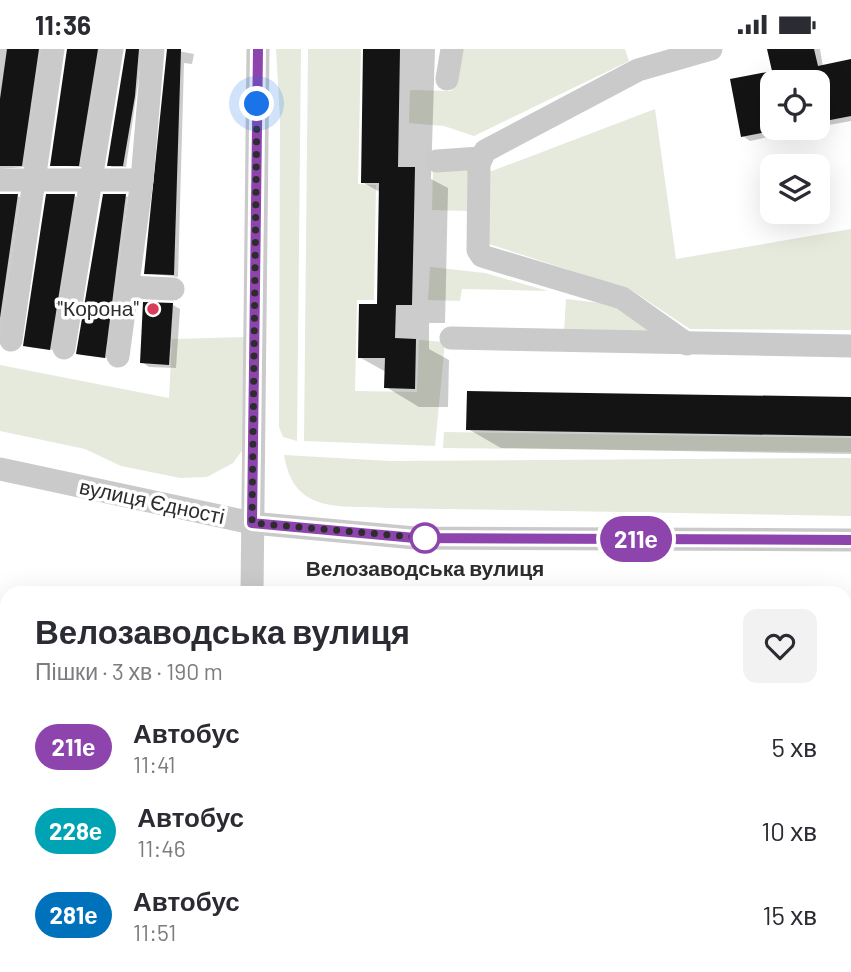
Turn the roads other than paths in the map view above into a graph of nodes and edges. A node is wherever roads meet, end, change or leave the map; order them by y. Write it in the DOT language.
graph roads {
  1 [pos="54,49"];
  2 [pos="113,49"];
  3 [pos="153,49"];
  4 [pos="258,49"];
  5 [pos="452,49"];
  6 [pos="711,49"];
  7 [pos="635,60"];
  8 [pos="447,79"];
  9 [pos="480,158"];
  10 [pos="437,160"];
  11 [pos="90,179"];
  12 [pos="0,180"];
  13 [pos="34,180"];
  14 [pos="142,180"];
  15 [pos="128,287"];
  16 [pos="173,289"];
  17 [pos="451,338"];
  18 [pos="11,340"];
  19 [pos="687,344"];
  20 [pos="851,346"];
  21 [pos="64,348"];
  22 [pos="118,356"];
  23 [pos="0,469"];
  24 [pos="252,523"];
  25 [pos="851,540"];
  26 [pos="251,586"];
  1 -- 13 [label="street"];
  2 -- 11 [label="street"];
  3 -- 14 [label="street"];
  4 -- 24 [label="street"];
  5 -- 8 [label="street"];
  6 -- 7 [label="street"];
  7 -- 9 [label="street"];
  9 -- 10 [label="street"];
  9 -- 19 [label="street"];
  11 -- 13 [label="street"];
  11 -- 14 [label="street"];
  11 -- 21 [label="street"];
  12 -- 13 [label="street"];
  13 -- 18 [label="street"];
  14 -- 15 [label="street"];
  15 -- 16 [label="street"];
  15 -- 22 [label="street"];
  17 -- 19 [label="street"];
  19 -- 20 [label="street"];
  23 -- 24 [label="street, вулиця Єдності"];
  24 -- 25 [label="street, вулиця Єдності"];
  24 -- 26 [label="street"];
}
